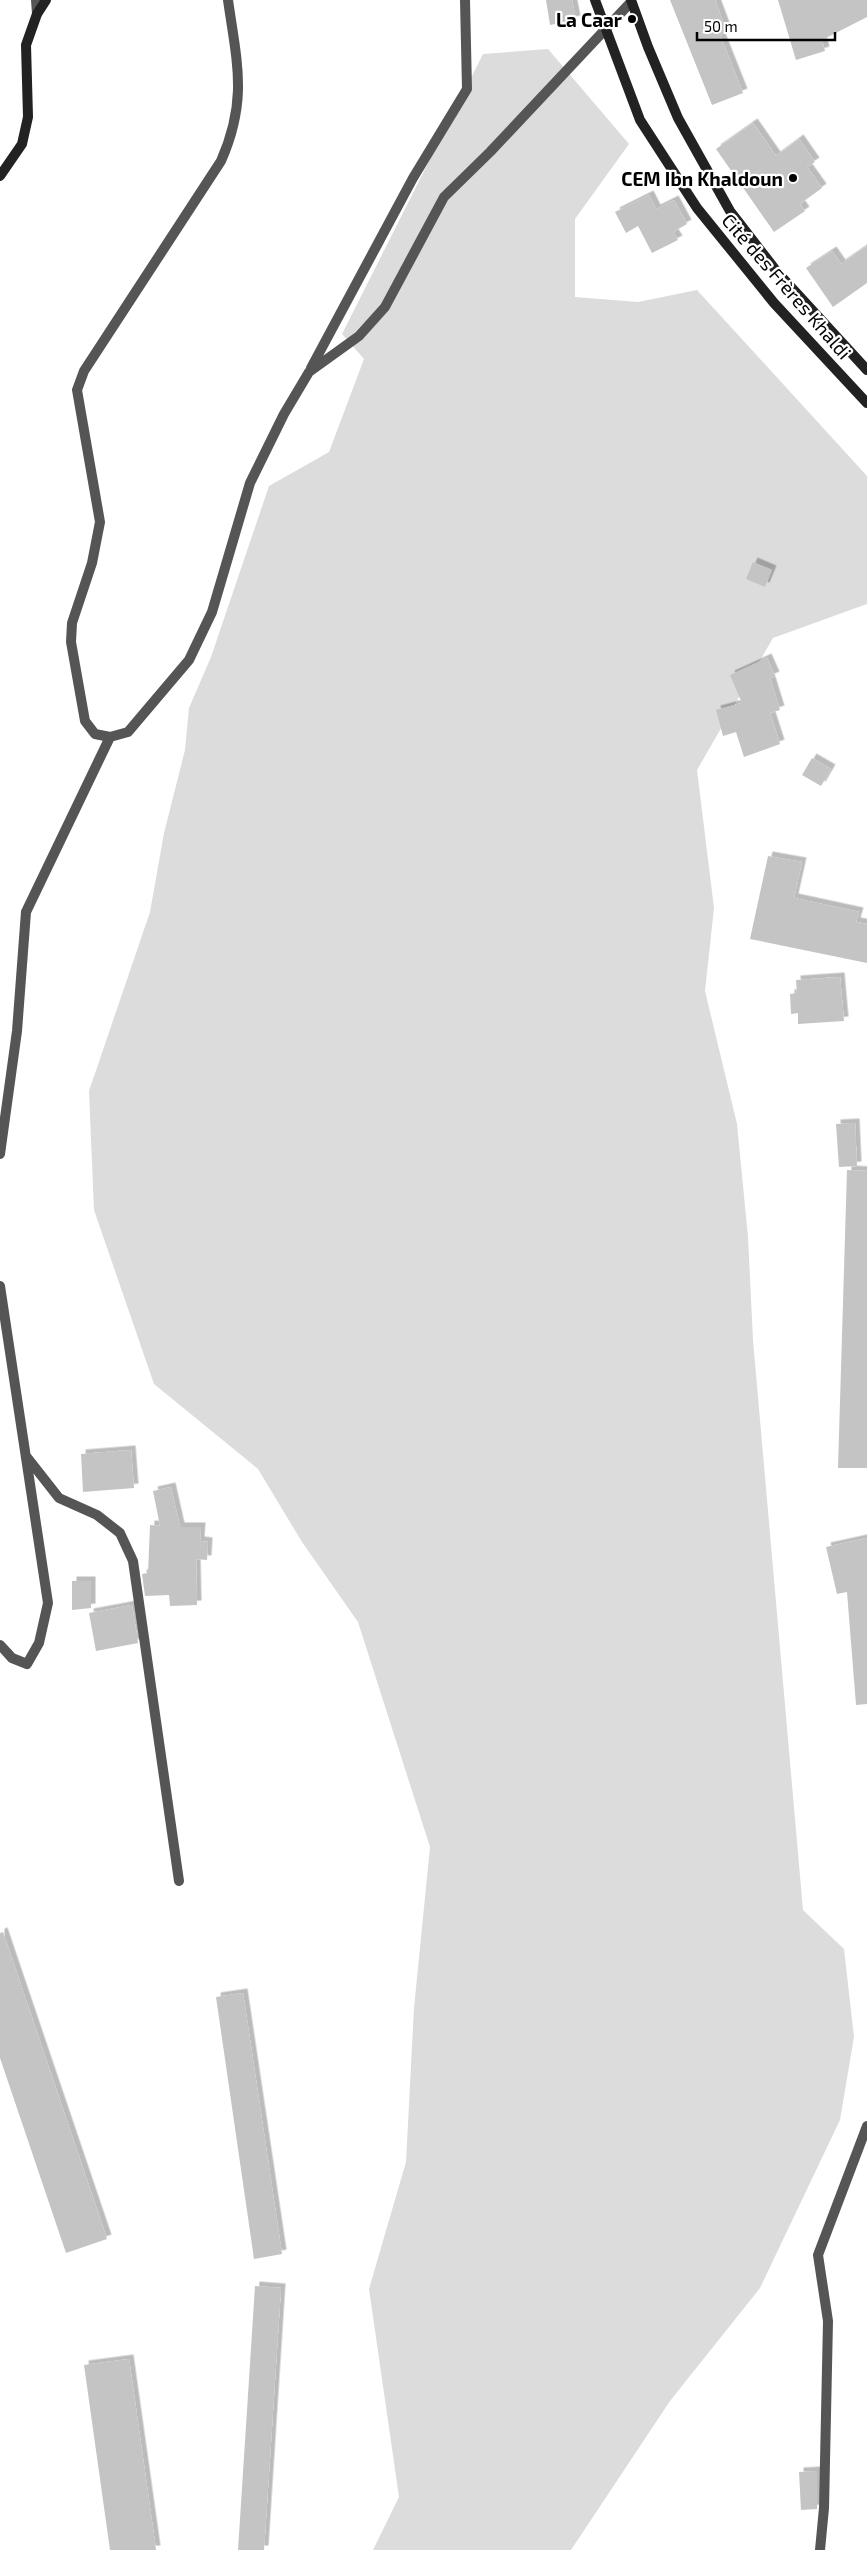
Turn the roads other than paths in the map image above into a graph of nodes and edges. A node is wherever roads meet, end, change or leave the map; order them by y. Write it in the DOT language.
graph roads {
  1 [pos="36,0"];
  2 [pos="46,0"];
  3 [pos="228,0"];
  4 [pos="465,0"];
  5 [pos="595,0"];
  6 [pos="631,1"];
  7 [pos="36,14"];
  8 [pos="605,28"];
  9 [pos="0,176"];
  10 [pos="867,370"];
  11 [pos="310,372"];
  12 [pos="867,403"];
  13 [pos="110,737"];
  14 [pos="0,1154"];
  15 [pos="0,1286"];
  16 [pos="26,1456"];
  17 [pos="0,1645"];
  18 [pos="179,1881"];
  19 [pos="867,2126"];
  20 [pos="820,2550"];
  1 -- 7 [label="street"];
  2 -- 7 [label="main road"];
  3 -- 13 [label="street"];
  4 -- 11 [label="street"];
  5 -- 8 [label="main road, Cité des Frères Khaldi"];
  6 -- 8 [label="street"];
  6 -- 10 [label="main road, Cité des Frères Khaldi"];
  7 -- 9 [label="main road"];
  8 -- 11 [label="street"];
  8 -- 12 [label="main road, Cité des Frères Khaldi"];
  11 -- 13 [label="street"];
  13 -- 14 [label="street"];
  15 -- 16 [label="street"];
  16 -- 17 [label="street"];
  16 -- 18 [label="street"];
  19 -- 20 [label="street"];
}
